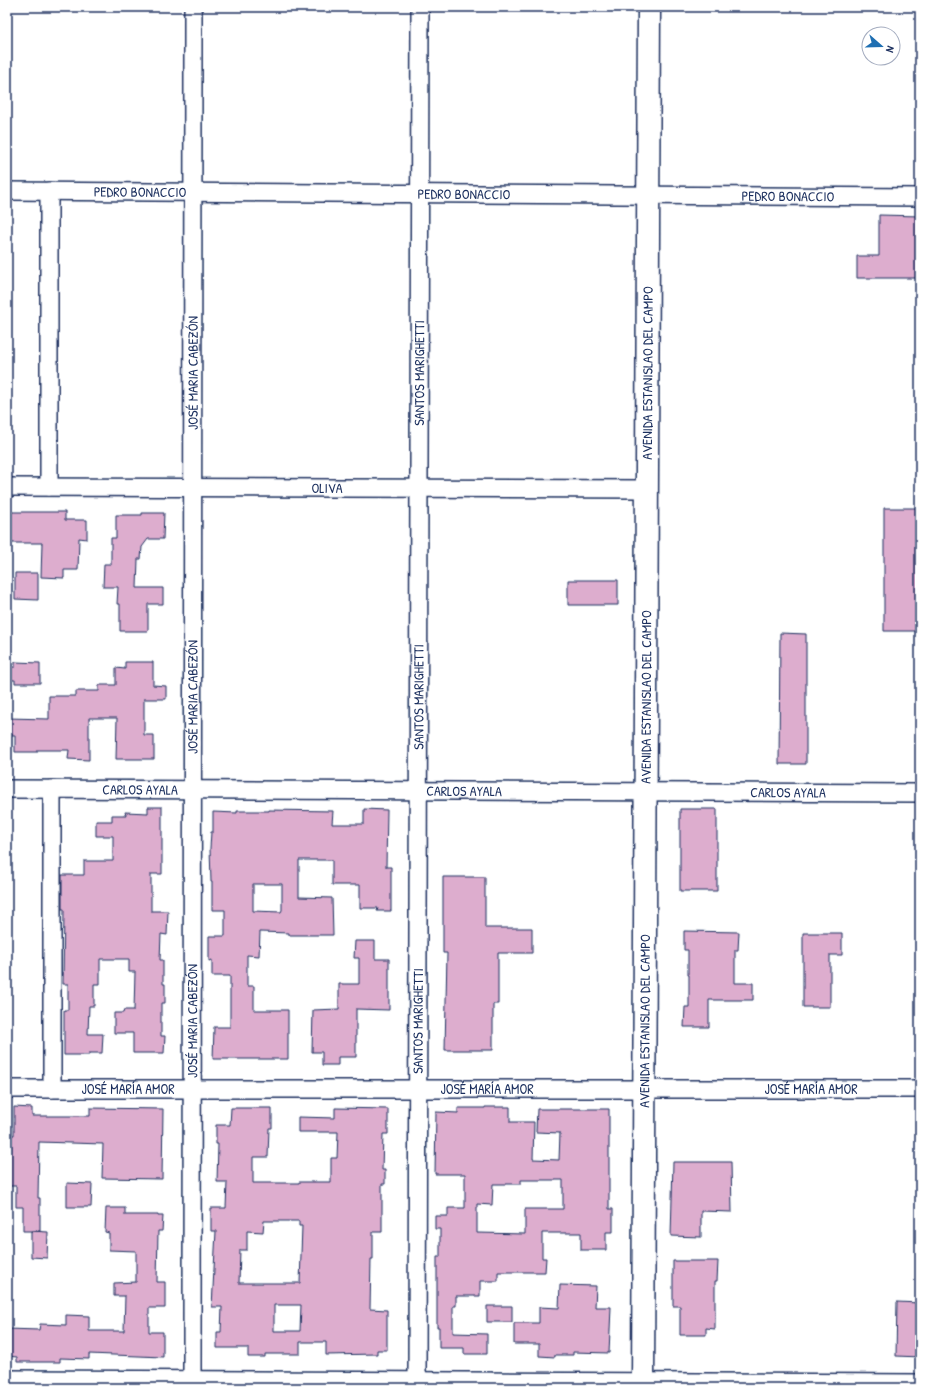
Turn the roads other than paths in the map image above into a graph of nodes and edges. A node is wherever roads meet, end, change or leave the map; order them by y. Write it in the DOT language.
graph roads {
  1 [pos="193,7"];
  2 [pos="420,7"];
  3 [pos="648,7"];
  4 [pos="7,191"];
  5 [pos="49,191"];
  6 [pos="193,192"];
  7 [pos="420,194"];
  8 [pos="648,195"];
  9 [pos="920,197"];
  10 [pos="7,487"];
  11 [pos="49,487"];
  12 [pos="193,488"];
  13 [pos="419,488"];
  14 [pos="647,489"];
  15 [pos="7,789"];
  16 [pos="52,789"];
  17 [pos="192,790"];
  18 [pos="418,791"];
  19 [pos="646,792"];
  20 [pos="920,793"];
  21 [pos="192,1088"];
  22 [pos="7,1089"];
  23 [pos="52,1089"];
  24 [pos="418,1089"];
  25 [pos="644,1089"];
  26 [pos="920,1089"];
  27 [pos="7,1379"];
  28 [pos="920,1383"];
  29 [pos="192,1384"];
  30 [pos="312,1384"];
  31 [pos="417,1384"];
  32 [pos="643,1385"];
  1 -- 6 [label="street, JOSÉ MARIA CABEZÓN"];
  2 -- 7 [label="street, SANTOS MARIGHETTI"];
  3 -- 8 [label="main road, AVENIDA ESTANISLAO DEL CAMPO"];
  4 -- 5 [label="street, PEDRO BONACCIO"];
  5 -- 6 [label="street, PEDRO BONACCIO"];
  5 -- 11 [label="street"];
  6 -- 7 [label="street, PEDRO BONACCIO"];
  6 -- 12 [label="street, JOSÉ MARIA CABEZÓN"];
  7 -- 8 [label="street, PEDRO BONACCIO"];
  7 -- 13 [label="street, SANTOS MARIGHETTI"];
  8 -- 9 [label="street, PEDRO BONACCIO"];
  8 -- 14 [label="main road, AVENIDA ESTANISLAO DEL CAMPO"];
  10 -- 11 [label="street, OLIVA"];
  11 -- 12 [label="street, OLIVA"];
  12 -- 13 [label="street, OLIVA"];
  12 -- 17 [label="street, JOSÉ MARIA CABEZÓN"];
  13 -- 14 [label="street, OLIVA"];
  13 -- 18 [label="street, SANTOS MARIGHETTI"];
  14 -- 19 [label="main road, AVENIDA ESTANISLAO DEL CAMPO"];
  15 -- 16 [label="street, CARLOS AYALA"];
  16 -- 17 [label="street, CARLOS AYALA"];
  16 -- 23 [label="street"];
  17 -- 18 [label="street, CARLOS AYALA"];
  17 -- 21 [label="street, JOSÉ MARIA CABEZÓN"];
  18 -- 19 [label="street, CARLOS AYALA"];
  18 -- 24 [label="street, SANTOS MARIGHETTI"];
  19 -- 20 [label="street, CARLOS AYALA"];
  19 -- 25 [label="main road, AVENIDA ESTANISLAO DEL CAMPO"];
  21 -- 23 [label="street, JOSÉ MARÍA AMOR"];
  21 -- 24 [label="street, JOSÉ MARÍA AMOR"];
  21 -- 29 [label="street, JOSÉ MARIA CABEZÓN"];
  22 -- 23 [label="street, JOSÉ MARÍA AMOR"];
  24 -- 25 [label="street, JOSÉ MARÍA AMOR"];
  24 -- 31 [label="street, SANTOS MARIGHETTI"];
  25 -- 26 [label="street, JOSÉ MARÍA AMOR"];
  25 -- 32 [label="main road, AVENIDA ESTANISLAO DEL CAMPO"];
  27 -- 29 [label="street"];
  28 -- 32 [label="street"];
  29 -- 30 [label="street"];
  30 -- 31 [label="street"];
  31 -- 32 [label="street"];
}
